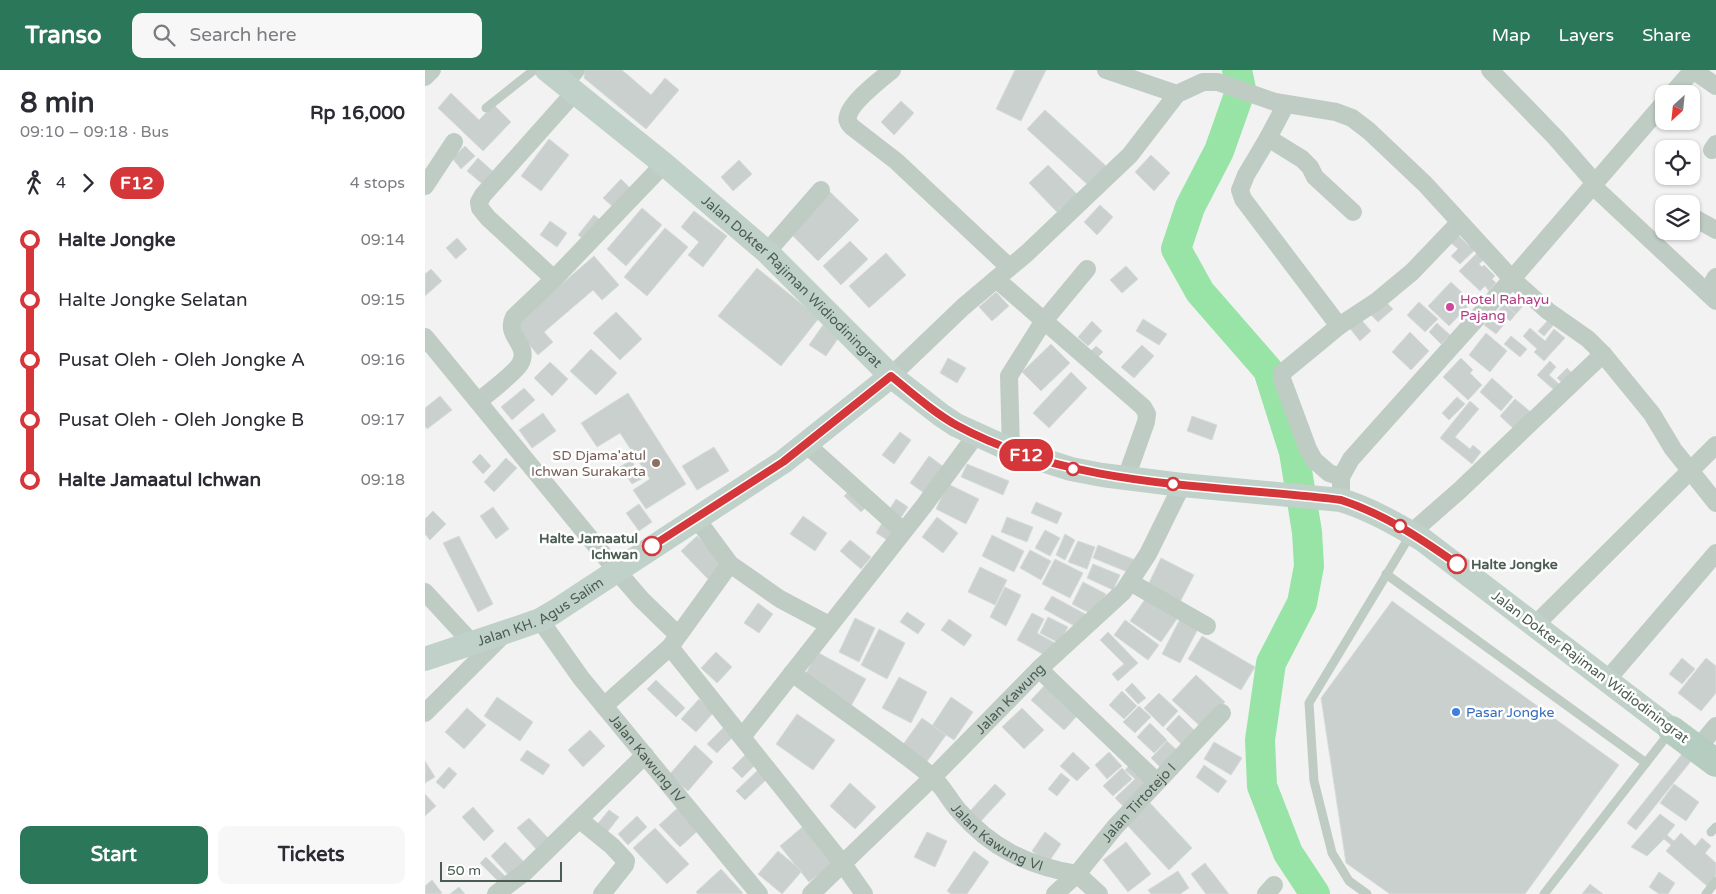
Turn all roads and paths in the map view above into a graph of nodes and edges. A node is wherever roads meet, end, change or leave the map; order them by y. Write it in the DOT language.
graph roads {
  1 [pos="432,70"];
  2 [pos="534,70"];
  3 [pos="892,70"];
  4 [pos="1106,70"];
  5 [pos="1490,70"];
  6 [pos="1693,70"];
  7 [pos="425,77"];
  8 [pos="565,80"];
  9 [pos="1680,85"];
  10 [pos="1716,86"];
  11 [pos="1177,94"];
  12 [pos="1286,104"];
  13 [pos="486,108"];
  14 [pos="1655,113"];
  15 [pos="1268,138"];
  16 [pos="454,142"];
  17 [pos="664,164"];
  18 [pos="1594,184"];
  19 [pos="425,186"];
  20 [pos="821,190"];
  21 [pos="1353,212"];
  22 [pos="1700,221"];
  23 [pos="1459,223"];
  24 [pos="1716,230"];
  25 [pos="767,252"];
  26 [pos="1009,268"];
  27 [pos="1087,269"];
  28 [pos="1716,277"];
  29 [pos="554,279"];
  30 [pos="996,279"];
  31 [pos="1512,279"];
  32 [pos="1712,296"];
  33 [pos="1043,322"];
  34 [pos="1339,326"];
  35 [pos="425,337"];
  36 [pos="1603,354"];
  37 [pos="891,376"];
  38 [pos="479,401"];
  39 [pos="976,435"];
  40 [pos="806,444"];
  41 [pos="1716,445"];
  42 [pos="1011,450"];
  43 [pos="1690,470"];
  44 [pos="1126,478"];
  45 [pos="1182,485"];
  46 [pos="1335,492"];
  47 [pos="1716,503"];
  48 [pos="696,518"];
  49 [pos="903,531"];
  50 [pos="1411,533"];
  51 [pos="1716,553"];
  52 [pos="730,564"];
  53 [pos="616,570"];
  54 [pos="1386,574"];
  55 [pos="1130,582"];
  56 [pos="425,592"];
  57 [pos="540,620"];
  58 [pos="829,625"];
  59 [pos="1535,625"];
  60 [pos="1207,626"];
  61 [pos="507,631"];
  62 [pos="674,641"];
  63 [pos="472,643"];
  64 [pos="425,659"];
  65 [pos="1039,669"];
  66 [pos="792,673"];
  67 [pos="1607,680"];
  68 [pos="604,706"];
  69 [pos="425,713"];
  70 [pos="1222,713"];
  71 [pos="1716,726"];
  72 [pos="1672,730"];
  73 [pos="742,737"];
  74 [pos="645,755"];
  75 [pos="1707,756"];
  76 [pos="1646,763"];
  77 [pos="933,777"];
  78 [pos="1157,782"];
  79 [pos="580,820"];
  80 [pos="843,864"];
  81 [pos="1077,874"];
  82 [pos="1716,881"];
  83 [pos="496,894"];
  84 [pos="602,894"];
  85 [pos="759,894"];
  86 [pos="811,894"];
  87 [pos="864,894"];
  88 [pos="1055,894"];
  89 [pos="1099,894"];
  90 [pos="1367,894"];
  91 [pos="1544,894"];
  92 [pos="1705,894"];
  1 -- 7 [label="street"];
  2 -- 13 [label="lane"];
  3 -- 26 [label="street"];
  4 -- 11 [label="street"];
  5 -- 18 [label="street"];
  6 -- 9 [label="street"];
  6 -- 10 [label="street"];
  8 -- 17 [label="main road, Jalan Dokter Rajiman Widiodiningrat"];
  8 -- 29 [label="street"];
  11 -- 12 [label="street"];
  11 -- 26 [label="street"];
  12 -- 15 [label="street"];
  12 -- 23 [label="street"];
  14 -- 18 [label="street"];
  15 -- 21 [label="street"];
  15 -- 34 [label="street"];
  16 -- 19 [label="street"];
  17 -- 25 [label="main road, Jalan Dokter Rajiman Widiodiningrat"];
  17 -- 29 [label="street"];
  18 -- 31 [label="street"];
  18 -- 32 [label="street"];
  20 -- 25 [label="street"];
  22 -- 24 [label="street"];
  23 -- 31 [label="street"];
  23 -- 34 [label="street"];
  25 -- 37 [label="main road, Jalan Dokter Rajiman Widiodiningrat"];
  26 -- 30 [label="street"];
  27 -- 33 [label="street"];
  28 -- 32 [label="street"];
  29 -- 38 [label="street"];
  30 -- 33 [label="street"];
  30 -- 37 [label="street"];
  31 -- 36 [label="street"];
  31 -- 46 [label="street"];
  33 -- 42 [label="street"];
  33 -- 44 [label="street"];
  34 -- 46 [label="street"];
  35 -- 38 [label="street"];
  36 -- 43 [label="street"];
  36 -- 50 [label="street"];
  37 -- 39 [label="main road, Jalan Dokter Rajiman Widiodiningrat"];
  37 -- 40 [label="main road, Jalan KH. Agus Salim"];
  38 -- 53 [label="street"];
  39 -- 42 [label="main road, Jalan Dokter Rajiman Widiodiningrat"];
  39 -- 49 [label="street"];
  40 -- 48 [label="main road, Jalan KH. Agus Salim"];
  40 -- 49 [label="street"];
  41 -- 43 [label="street"];
  42 -- 44 [label="main road, Jalan Dokter Rajiman Widiodiningrat"];
  43 -- 47 [label="street"];
  43 -- 59 [label="street"];
  44 -- 45 [label="main road, Jalan Dokter Rajiman Widiodiningrat"];
  45 -- 46 [label="main road, Jalan Dokter Rajiman Widiodiningrat"];
  45 -- 55 [label="street, Jalan Kawung"];
  46 -- 50 [label="main road, Jalan Dokter Rajiman Widiodiningrat"];
  48 -- 52 [label="street"];
  48 -- 53 [label="main road, Jalan KH. Agus Salim"];
  49 -- 58 [label="street"];
  50 -- 54 [label="lane"];
  50 -- 59 [label="main road, Jalan Dokter Rajiman Widiodiningrat"];
  51 -- 67 [label="street"];
  52 -- 58 [label="street"];
  52 -- 62 [label="street"];
  53 -- 57 [label="main road, Jalan KH. Agus Salim"];
  53 -- 62 [label="street"];
  54 -- 76 [label="lane"];
  54 -- 90 [label="lane"];
  55 -- 60 [label="street"];
  55 -- 65 [label="street, Jalan Kawung"];
  56 -- 63 [label="street"];
  57 -- 61 [label="main road, Jalan KH. Agus Salim"];
  57 -- 68 [label="street, Jalan Kawung IV"];
  58 -- 66 [label="street"];
  59 -- 67 [label="main road, Jalan Dokter Rajiman Widiodiningrat"];
  61 -- 63 [label="main road, Jalan KH. Agus Salim"];
  61 -- 69 [label="street"];
  62 -- 68 [label="street"];
  62 -- 73 [label="street"];
  63 -- 64 [label="main road, Jalan KH. Agus Salim"];
  65 -- 77 [label="street, Jalan Kawung"];
  65 -- 78 [label="street"];
  66 -- 73 [label="street"];
  66 -- 77 [label="street, Jalan Kawung VI"];
  67 -- 72 [label="main road, Jalan Dokter Rajiman Widiodiningrat"];
  68 -- 74 [label="street, Jalan Kawung IV"];
  70 -- 78 [label="street, Jalan Tirtotejo I"];
  71 -- 75 [label="street"];
  72 -- 75 [label="main road, Jalan Dokter Rajiman Widiodiningrat"];
  72 -- 76 [label="lane"];
  73 -- 80 [label="street"];
  74 -- 79 [label="street"];
  74 -- 85 [label="street, Jalan Kawung IV"];
  76 -- 91 [label="lane"];
  77 -- 80 [label="street, Jalan Kawung"];
  77 -- 81 [label="street, Jalan Kawung VI"];
  78 -- 81 [label="street, Jalan Tirtotejo I"];
  79 -- 83 [label="street"];
  79 -- 84 [label="street"];
  80 -- 86 [label="street, Jalan Kawung"];
  80 -- 87 [label="street"];
  81 -- 88 [label="street, Jalan Tirtotejo I"];
  81 -- 89 [label="street"];
  82 -- 92 [label="lane"];
}
